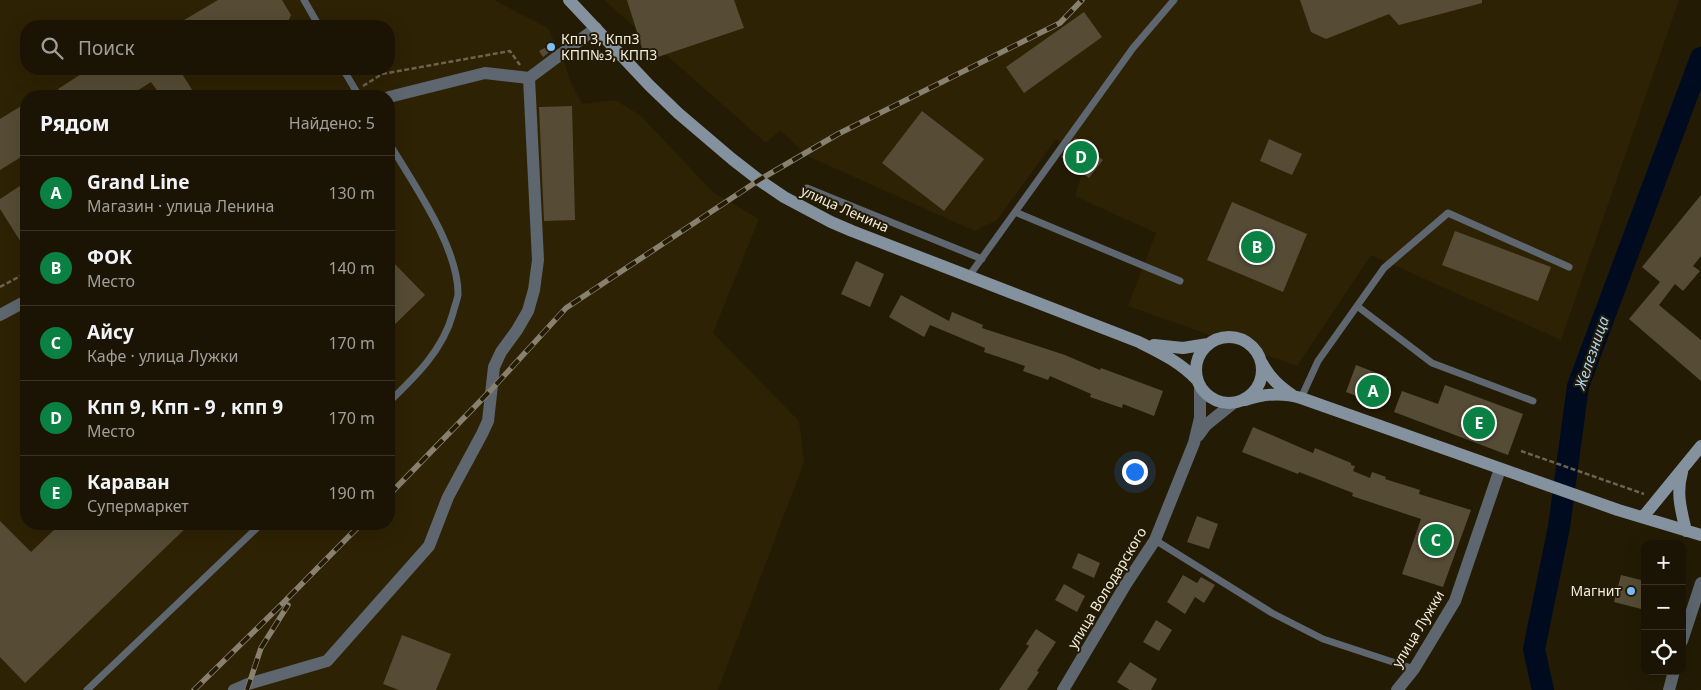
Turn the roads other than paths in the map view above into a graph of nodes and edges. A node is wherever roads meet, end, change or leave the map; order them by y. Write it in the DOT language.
graph roads {
  1 [pos="304,0"];
  2 [pos="569,0"];
  3 [pos="1174,0"];
  4 [pos="316,20"];
  5 [pos="596,28"];
  6 [pos="346,75"];
  7 [pos="529,78"];
  8 [pos="355,90"];
  9 [pos="395,96"];
  10 [pos="395,154"];
  11 [pos="807,188"];
  12 [pos="1015,212"];
  13 [pos="982,258"];
  14 [pos="1569,267"];
  15 [pos="969,276"];
  16 [pos="1180,281"];
  17 [pos="20,304"];
  18 [pos="1357,306"];
  19 [pos="0,315"];
  20 [pos="1139,342"];
  21 [pos="1208,344"];
  22 [pos="1261,362"];
  23 [pos="1198,384"];
  24 [pos="395,396"];
  25 [pos="1296,396"];
  26 [pos="1245,400"];
  27 [pos="1533,401"];
  28 [pos="1232,404"];
  29 [pos="1194,443"];
  30 [pos="1701,446"];
  31 [pos="1500,468"];
  32 [pos="1683,468"];
  33 [pos="1643,518"];
  34 [pos="255,530"];
  35 [pos="1686,531"];
  36 [pos="1701,535"];
  37 [pos="1155,540"];
  38 [pos="1701,583"];
  39 [pos="1686,630"];
  40 [pos="1414,669"];
  41 [pos="1673,675"];
  42 [pos="87,690"];
  43 [pos="234,690"];
  44 [pos="1063,690"];
  45 [pos="1397,690"];
  46 [pos="1669,690"];
  1 -- 4 [label="lane"];
  2 -- 5 [label="street, улица Ленина"];
  3 -- 12 [label="lane"];
  5 -- 7 [label="street"];
  5 -- 15 [label="street, улица Ленина"];
  6 -- 8 [label="lane"];
  7 -- 9 [label="street"];
  7 -- 43 [label="street"];
  10 -- 24 [label="lane"];
  11 -- 13 [label="lane"];
  12 -- 13 [label="lane"];
  12 -- 16 [label="lane"];
  13 -- 15 [label="lane"];
  14 -- 18 [label="lane"];
  15 -- 20 [label="street, улица Ленина"];
  17 -- 19 [label="street"];
  18 -- 25 [label="lane"];
  18 -- 27 [label="lane"];
  20 -- 21 [label="street"];
  20 -- 23 [label="street"];
  21 -- 22 [label="street"];
  21 -- 23 [label="street"];
  22 -- 25 [label="street"];
  22 -- 26 [label="street"];
  23 -- 28 [label="street"];
  23 -- 29 [label="street"];
  25 -- 26 [label="street"];
  25 -- 31 [label="street"];
  26 -- 28 [label="street"];
  28 -- 29 [label="street"];
  29 -- 37 [label="street, улица Володарского"];
  30 -- 32 [label="street"];
  31 -- 33 [label="street"];
  31 -- 40 [label="street, улица Лужки"];
  32 -- 33 [label="street"];
  32 -- 35 [label="street"];
  33 -- 35 [label="street"];
  34 -- 42 [label="lane"];
  35 -- 36 [label="street"];
  37 -- 40 [label="lane"];
  37 -- 44 [label="street, улица Володарского"];
  38 -- 39 [label="street"];
  40 -- 45 [label="street, улица Лужки"];
  41 -- 46 [label="street"];
}
